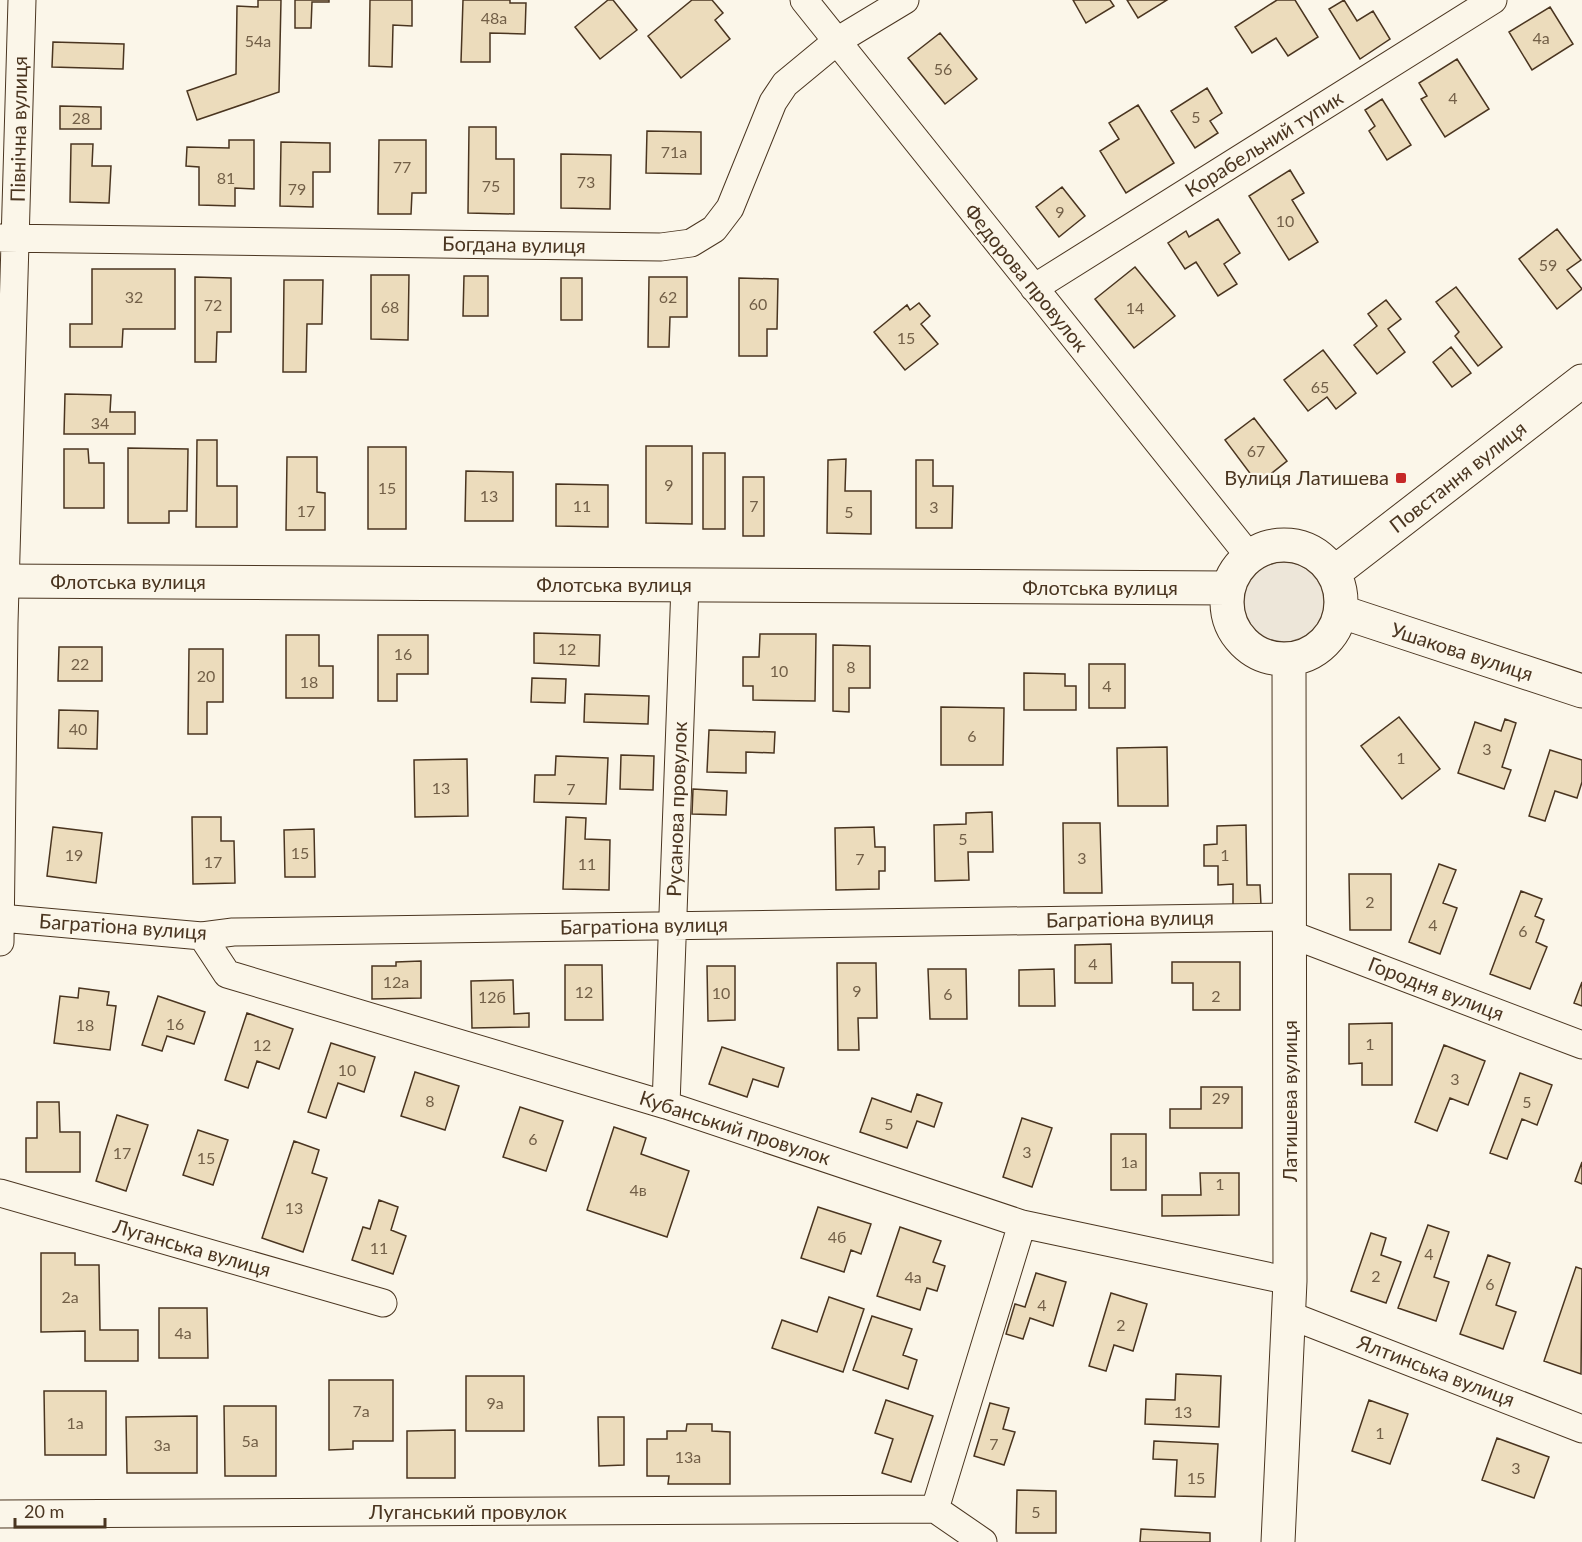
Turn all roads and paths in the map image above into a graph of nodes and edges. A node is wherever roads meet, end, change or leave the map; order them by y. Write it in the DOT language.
graph roads {
  1 [pos="22,0"];
  2 [pos="804,0"];
  3 [pos="905,0"];
  4 [pos="1493,0"];
  5 [pos="837,41"];
  6 [pos="8,238"];
  7 [pos="1034,288"];
  8 [pos="1582,381"];
  9 [pos="1249,556"];
  10 [pos="1335,572"];
  11 [pos="3,581"];
  12 [pos="685,585"];
  13 [pos="1228,588"];
  14 [pos="1342,612"];
  15 [pos="1289,660"];
  16 [pos="1582,691"];
  17 [pos="1290,925"];
  18 [pos="0,926"];
  19 [pos="673,926"];
  20 [pos="202,936"];
  21 [pos="1582,1045"];
  22 [pos="666,1105"];
  23 [pos="0,1193"];
  24 [pos="1022,1224"];
  25 [pos="1290,1281"];
  26 [pos="383,1303"];
  27 [pos="1289,1315"];
  28 [pos="1582,1429"];
  29 [pos="935,1509"];
  30 [pos="0,1514"];
  31 [pos="983,1542"];
  32 [pos="1278,1542"];
  1 -- 6 [label="street, Північна вулиця"];
  2 -- 5 [label="street, Федорова провулок"];
  3 -- 5 [label="street, Богдана вулиця"];
  4 -- 7 [label="street, Корабельний тупик"];
  5 -- 6 [label="street, Богдана вулиця"];
  5 -- 7 [label="street, Федорова провулок"];
  6 -- 11 [label="street, Північна вулиця"];
  7 -- 9 [label="street, Федорова провулок"];
  8 -- 10 [label="street, Повстання вулиця"];
  9 -- 10 [label="street"];
  9 -- 13 [label="street"];
  10 -- 14 [label="street"];
  11 -- 12 [label="street, Флотська вулиця"];
  11 -- 18 [label="street, Північна вулиця"];
  12 -- 13 [label="street, Флотська вулиця"];
  12 -- 19 [label="street, Русанова провулок"];
  13 -- 15 [label="street"];
  14 -- 15 [label="street"];
  14 -- 16 [label="street, Ушакова вулиця"];
  15 -- 17 [label="street, Латишева вулиця"];
  17 -- 19 [label="street, Багратіона вулиця"];
  17 -- 21 [label="street, Городня вулиця"];
  17 -- 25 [label="street, Латишева вулиця"];
  18 -- 20 [label="street, Багратіона вулиця"];
  19 -- 20 [label="street, Багратіона вулиця"];
  19 -- 22 [label="street, Русанова провулок"];
  20 -- 22 [label="street, Кубанський провулок"];
  22 -- 24 [label="street, Кубанський провулок"];
  23 -- 26 [label="street, Луганська вулиця"];
  24 -- 25 [label="street, Кубанський провулок"];
  24 -- 29 [label="street"];
  25 -- 27 [label="street, Латишева вулиця"];
  27 -- 28 [label="street, Ялтинська вулиця"];
  27 -- 32 [label="street, Латишева вулиця"];
  29 -- 30 [label="street, Луганський провулок"];
  29 -- 31 [label="street"];
}
